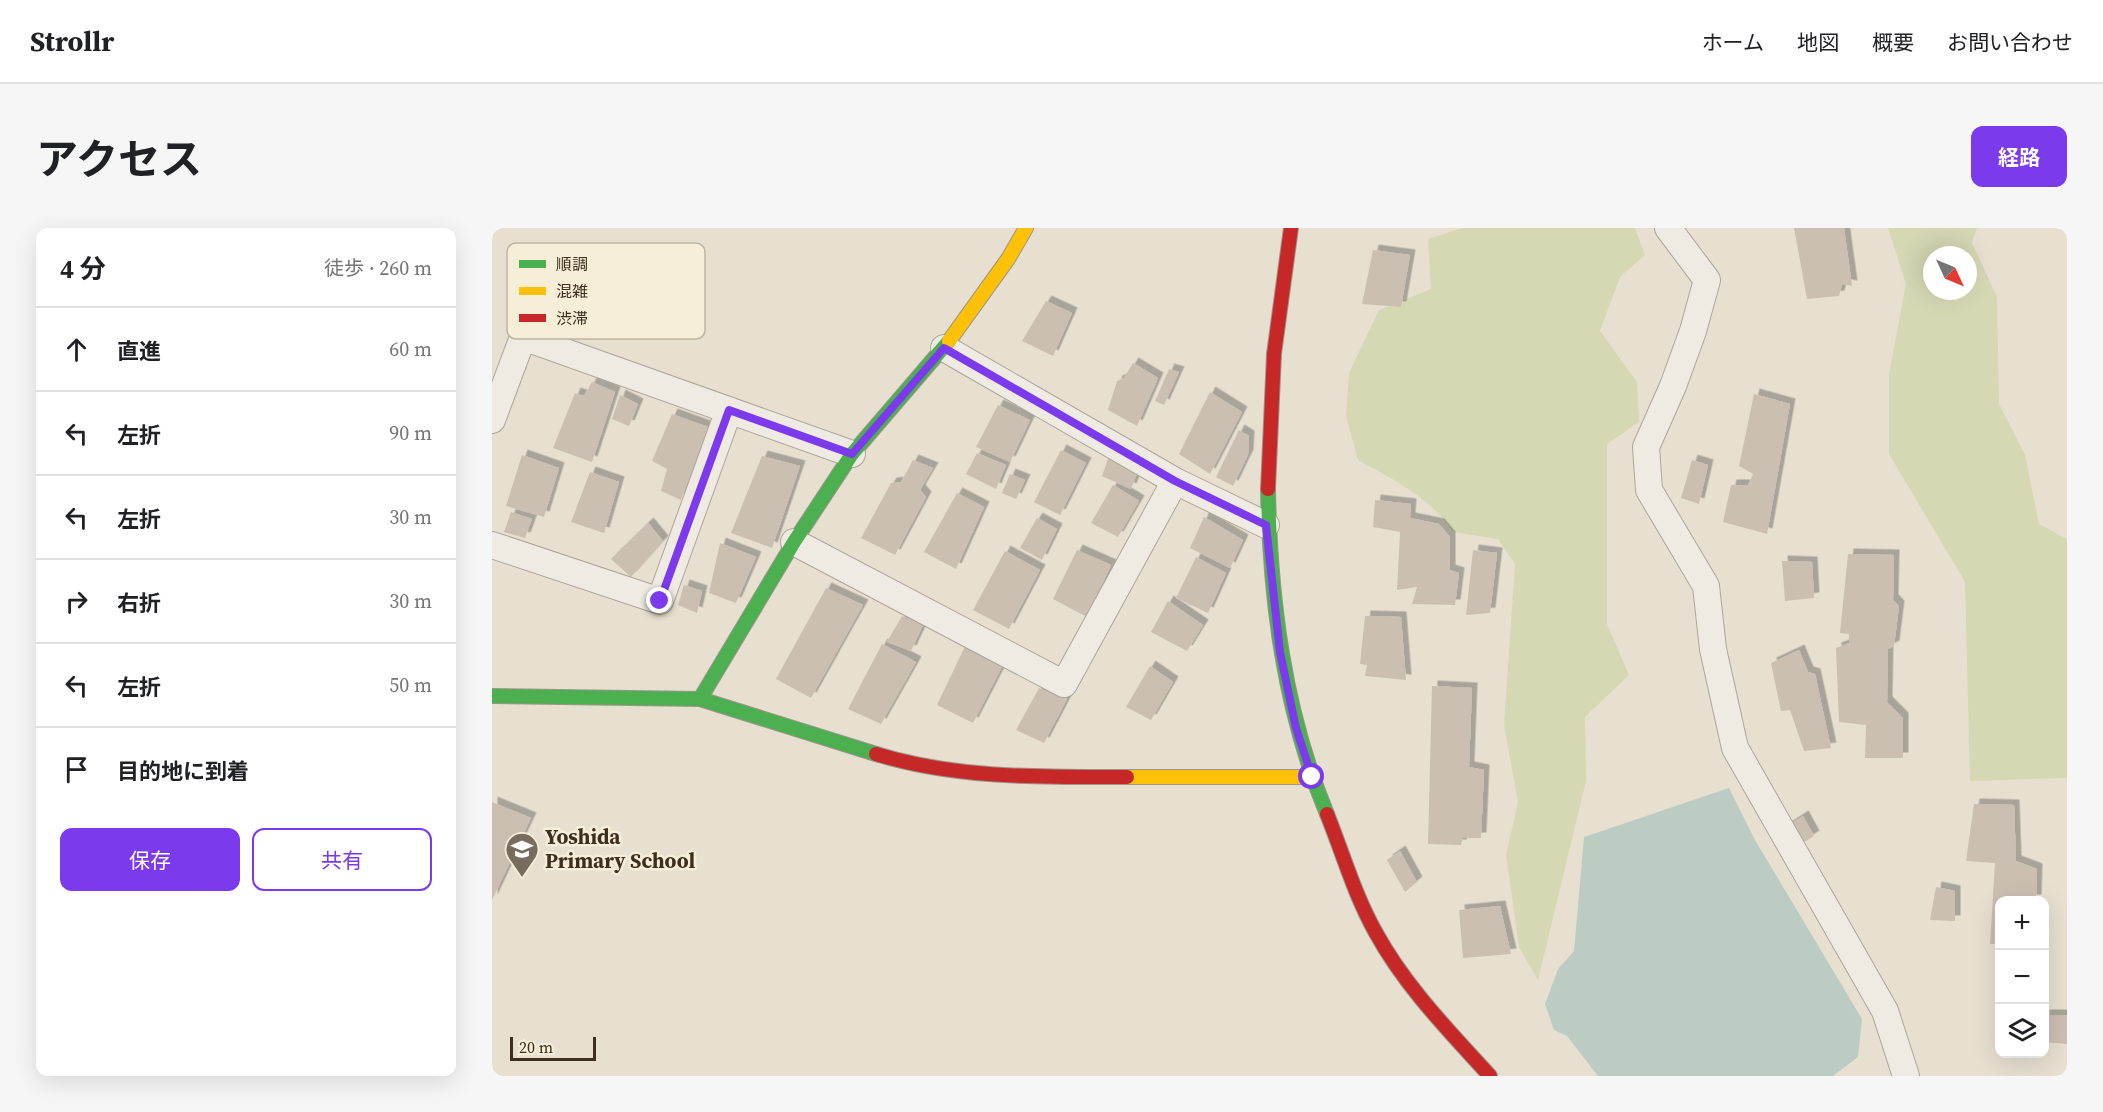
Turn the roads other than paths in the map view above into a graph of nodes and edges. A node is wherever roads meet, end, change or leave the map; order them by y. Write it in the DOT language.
graph roads {
  1 [pos="1026,228"];
  2 [pos="1291,228"];
  3 [pos="1668,228"];
  4 [pos="522,339"];
  5 [pos="529,339"];
  6 [pos="944,348"];
  7 [pos="729,410"];
  8 [pos="492,420"];
  9 [pos="852,454"];
  10 [pos="1175,481"];
  11 [pos="1266,525"];
  12 [pos="794,542"];
  13 [pos="492,545"];
  14 [pos="492,696"];
  15 [pos="700,699"];
  16 [pos="1312,777"];
  17 [pos="1897,1072"];
  18 [pos="1490,1076"];
  1 -- 6 [label="street"];
  2 -- 11 [label="street"];
  3 -- 17 [label="street"];
  4 -- 8 [label="street"];
  5 -- 7 [label="street"];
  6 -- 9 [label="street"];
  6 -- 10 [label="street"];
  7 -- 9 [label="street"];
  7 -- 13 [label="street"];
  9 -- 12 [label="street"];
  10 -- 11 [label="street"];
  10 -- 12 [label="street"];
  11 -- 16 [label="street"];
  12 -- 15 [label="street"];
  14 -- 15 [label="street"];
  15 -- 16 [label="street"];
  16 -- 18 [label="street"];
}
